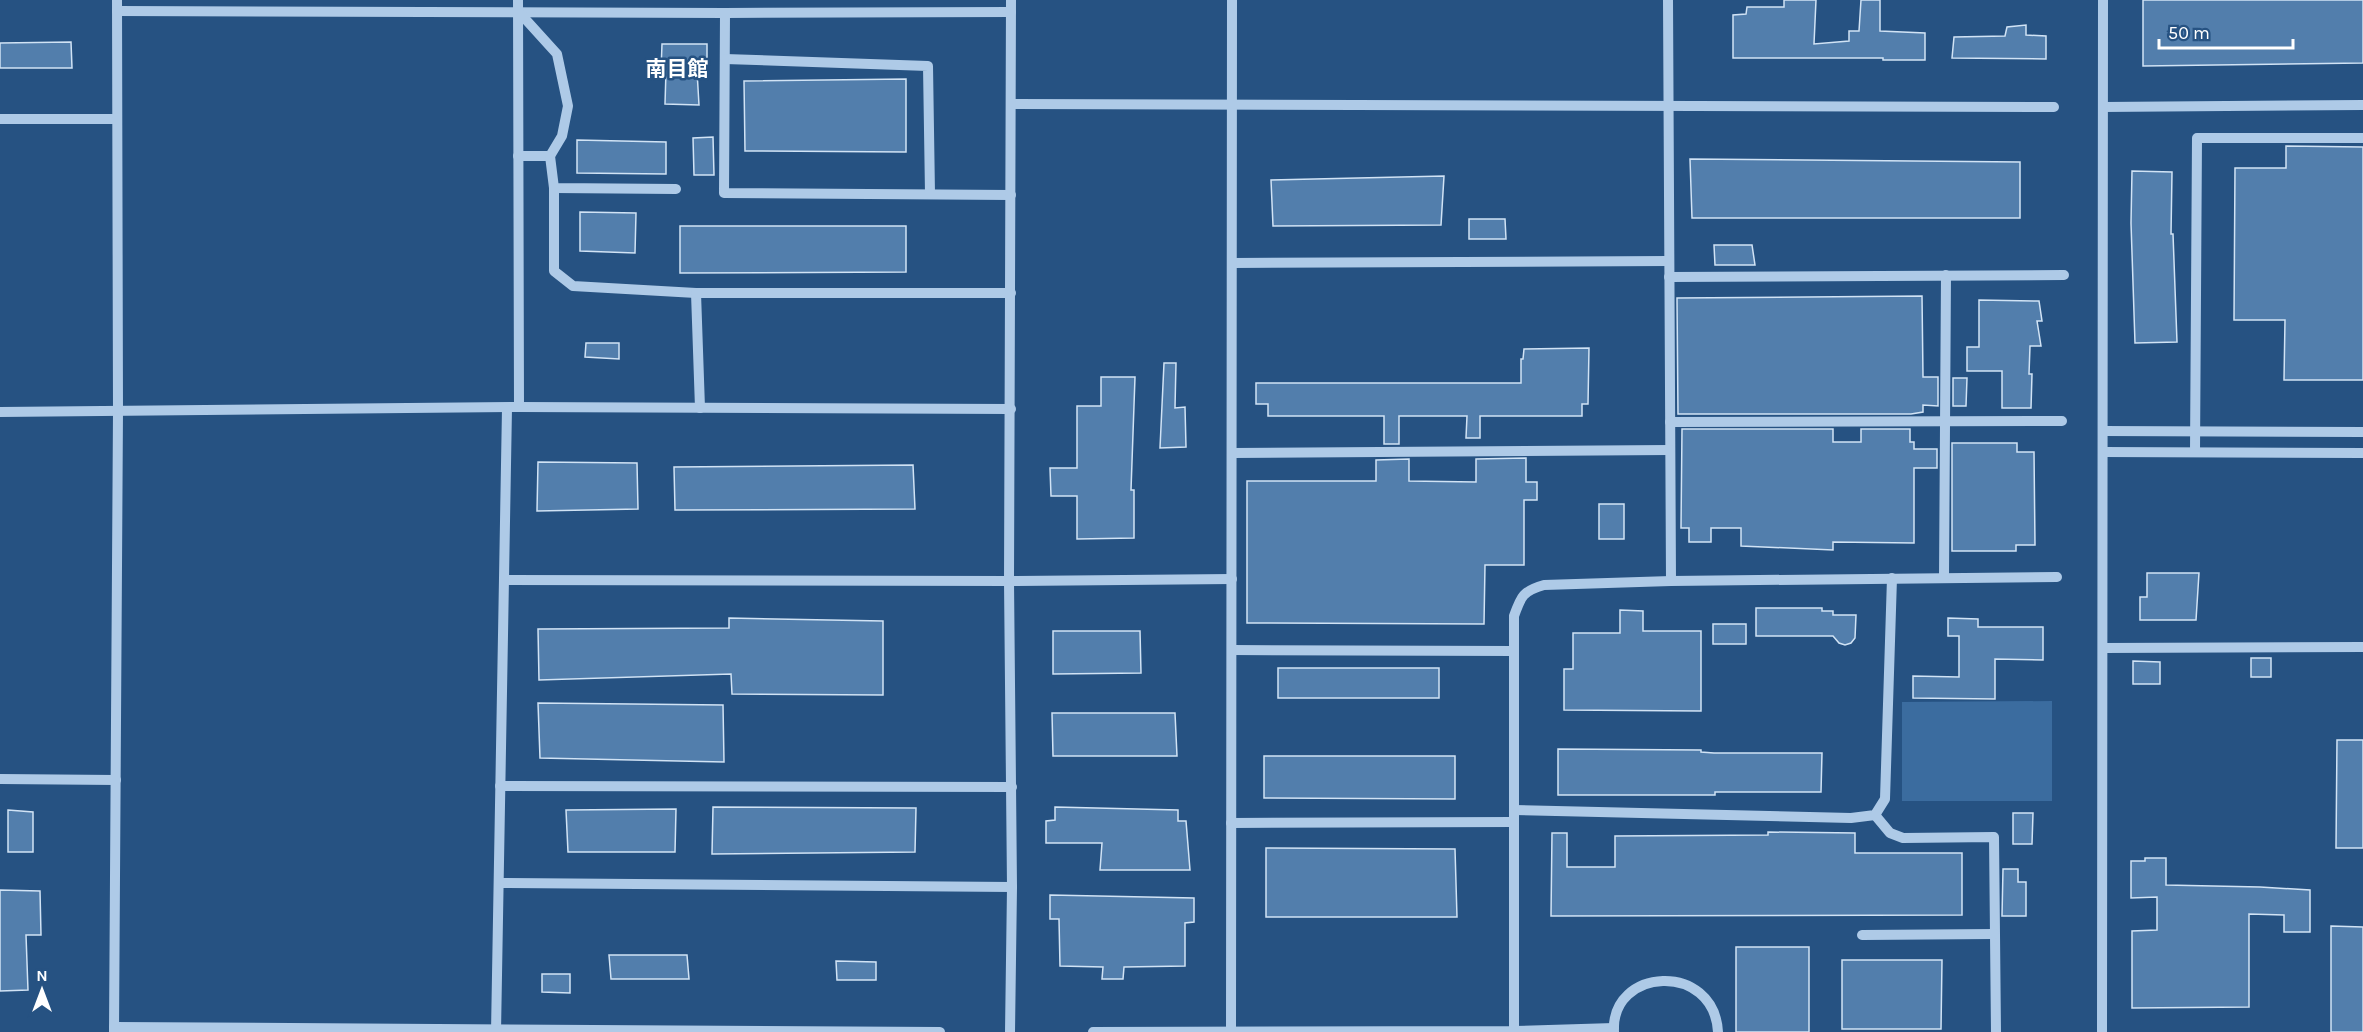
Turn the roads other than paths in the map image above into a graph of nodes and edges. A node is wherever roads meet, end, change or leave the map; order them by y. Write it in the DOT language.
graph roads {
  1 [pos="1011,0"];
  2 [pos="1232,0"];
  3 [pos="1668,0"];
  4 [pos="2103,0"];
  5 [pos="117,5"];
  6 [pos="518,6"];
  7 [pos="1011,12"];
  8 [pos="725,13"];
  9 [pos="725,59"];
  10 [pos="1011,104"];
  11 [pos="1232,105"];
  12 [pos="2363,105"];
  13 [pos="1669,106"];
  14 [pos="2054,107"];
  15 [pos="2103,107"];
  16 [pos="0,119"];
  17 [pos="117,119"];
  18 [pos="2363,138"];
  19 [pos="518,156"];
  20 [pos="550,156"];
  21 [pos="554,188"];
  22 [pos="676,189"];
  23 [pos="930,195"];
  24 [pos="1011,195"];
  25 [pos="1669,261"];
  26 [pos="1232,263"];
  27 [pos="1946,275"];
  28 [pos="2064,275"];
  29 [pos="1669,277"];
  30 [pos="696,293"];
  31 [pos="1011,293"];
  32 [pos="519,407"];
  33 [pos="507,408"];
  34 [pos="700,408"];
  35 [pos="1011,409"];
  36 [pos="118,411"];
  37 [pos="0,412"];
  38 [pos="1945,421"];
  39 [pos="2061,421"];
  40 [pos="1670,422"];
  41 [pos="2103,431"];
  42 [pos="2195,431"];
  43 [pos="2363,432"];
  44 [pos="1670,450"];
  45 [pos="2103,452"];
  46 [pos="2195,452"];
  47 [pos="1232,453"];
  48 [pos="2363,453"];
  49 [pos="1944,577"];
  50 [pos="2057,577"];
  51 [pos="1893,578"];
  52 [pos="1232,579"];
  53 [pos="504,580"];
  54 [pos="1671,581"];
  55 [pos="1009,582"];
  56 [pos="2363,647"];
  57 [pos="2103,648"];
  58 [pos="1232,650"];
  59 [pos="1514,651"];
  60 [pos="0,779"];
  61 [pos="116,780"];
  62 [pos="500,786"];
  63 [pos="1012,787"];
  64 [pos="1514,810"];
  65 [pos="1875,814"];
  66 [pos="1514,822"];
  67 [pos="1231,823"];
  68 [pos="499,883"];
  69 [pos="1012,887"];
  70 [pos="1994,934"];
  71 [pos="1862,935"];
  72 [pos="114,1029"];
  73 [pos="1614,1030"];
  74 [pos="496,1031"];
  75 [pos="1514,1031"];
  76 [pos="940,1032"];
  77 [pos="1010,1032"];
  78 [pos="1093,1032"];
  79 [pos="1231,1032"];
  80 [pos="1718,1032"];
  81 [pos="1996,1032"];
  82 [pos="2102,1032"];
  1 -- 7 [label="street"];
  2 -- 11 [label="street"];
  3 -- 13 [label="street"];
  4 -- 15 [label="street"];
  5 -- 6 [label="street"];
  5 -- 17 [label="street"];
  6 -- 8 [label="street"];
  6 -- 19 [label="street"];
  6 -- 20 [label="street"];
  7 -- 8 [label="street"];
  7 -- 10 [label="street"];
  8 -- 9 [label="street"];
  9 -- 23 [label="street"];
  9 -- 23 [label="street"];
  10 -- 11 [label="street"];
  10 -- 24 [label="street"];
  11 -- 13 [label="street"];
  11 -- 26 [label="street"];
  12 -- 15 [label="street"];
  13 -- 14 [label="street"];
  13 -- 25 [label="street"];
  15 -- 41 [label="street"];
  16 -- 17 [label="street"];
  17 -- 36 [label="street"];
  18 -- 42 [label="street"];
  19 -- 20 [label="street"];
  19 -- 32 [label="street"];
  20 -- 21 [label="street"];
  21 -- 22 [label="street"];
  21 -- 30 [label="street"];
  23 -- 24 [label="street"];
  24 -- 31 [label="street"];
  25 -- 26 [label="street"];
  25 -- 29 [label="street"];
  26 -- 47 [label="street"];
  27 -- 28 [label="street"];
  27 -- 29 [label="street"];
  27 -- 38 [label="street"];
  29 -- 40 [label="street"];
  30 -- 31 [label="street"];
  30 -- 34 [label="street"];
  31 -- 35 [label="street"];
  32 -- 33 [label="street"];
  32 -- 34 [label="street"];
  33 -- 36 [label="street"];
  33 -- 53 [label="street"];
  34 -- 35 [label="street"];
  35 -- 55 [label="street"];
  36 -- 37 [label="street"];
  36 -- 61 [label="street"];
  38 -- 39 [label="street"];
  38 -- 40 [label="street"];
  38 -- 49 [label="street"];
  40 -- 44 [label="street"];
  41 -- 42 [label="street"];
  41 -- 45 [label="street"];
  42 -- 43 [label="street"];
  42 -- 46 [label="street"];
  44 -- 47 [label="street"];
  44 -- 54 [label="street"];
  45 -- 46 [label="street"];
  45 -- 57 [label="street"];
  46 -- 48 [label="street"];
  47 -- 52 [label="street"];
  49 -- 50 [label="street"];
  49 -- 51 [label="street"];
  51 -- 54 [label="street"];
  51 -- 65 [label="street"];
  52 -- 55 [label="street"];
  52 -- 58 [label="street"];
  53 -- 55 [label="street"];
  53 -- 62 [label="street"];
  54 -- 59 [label="street"];
  55 -- 63 [label="street"];
  56 -- 57 [label="street"];
  57 -- 82 [label="street"];
  58 -- 59 [label="street"];
  58 -- 67 [label="street"];
  59 -- 64 [label="street"];
  60 -- 61 [label="street"];
  61 -- 72 [label="street"];
  62 -- 63 [label="street"];
  62 -- 68 [label="street"];
  63 -- 69 [label="street"];
  64 -- 65 [label="street"];
  64 -- 66 [label="street"];
  65 -- 70 [label="street"];
  66 -- 67 [label="street"];
  66 -- 75 [label="street"];
  67 -- 79 [label="street"];
  68 -- 69 [label="street"];
  68 -- 74 [label="street"];
  69 -- 77 [label="street"];
  70 -- 71 [label="street"];
  70 -- 81 [label="street"];
  72 -- 74 [label="street"];
  73 -- 75 [label="street"];
  73 -- 80 [label="street"];
  74 -- 76 [label="street"];
  75 -- 79 [label="street"];
  78 -- 79 [label="street"];
}
